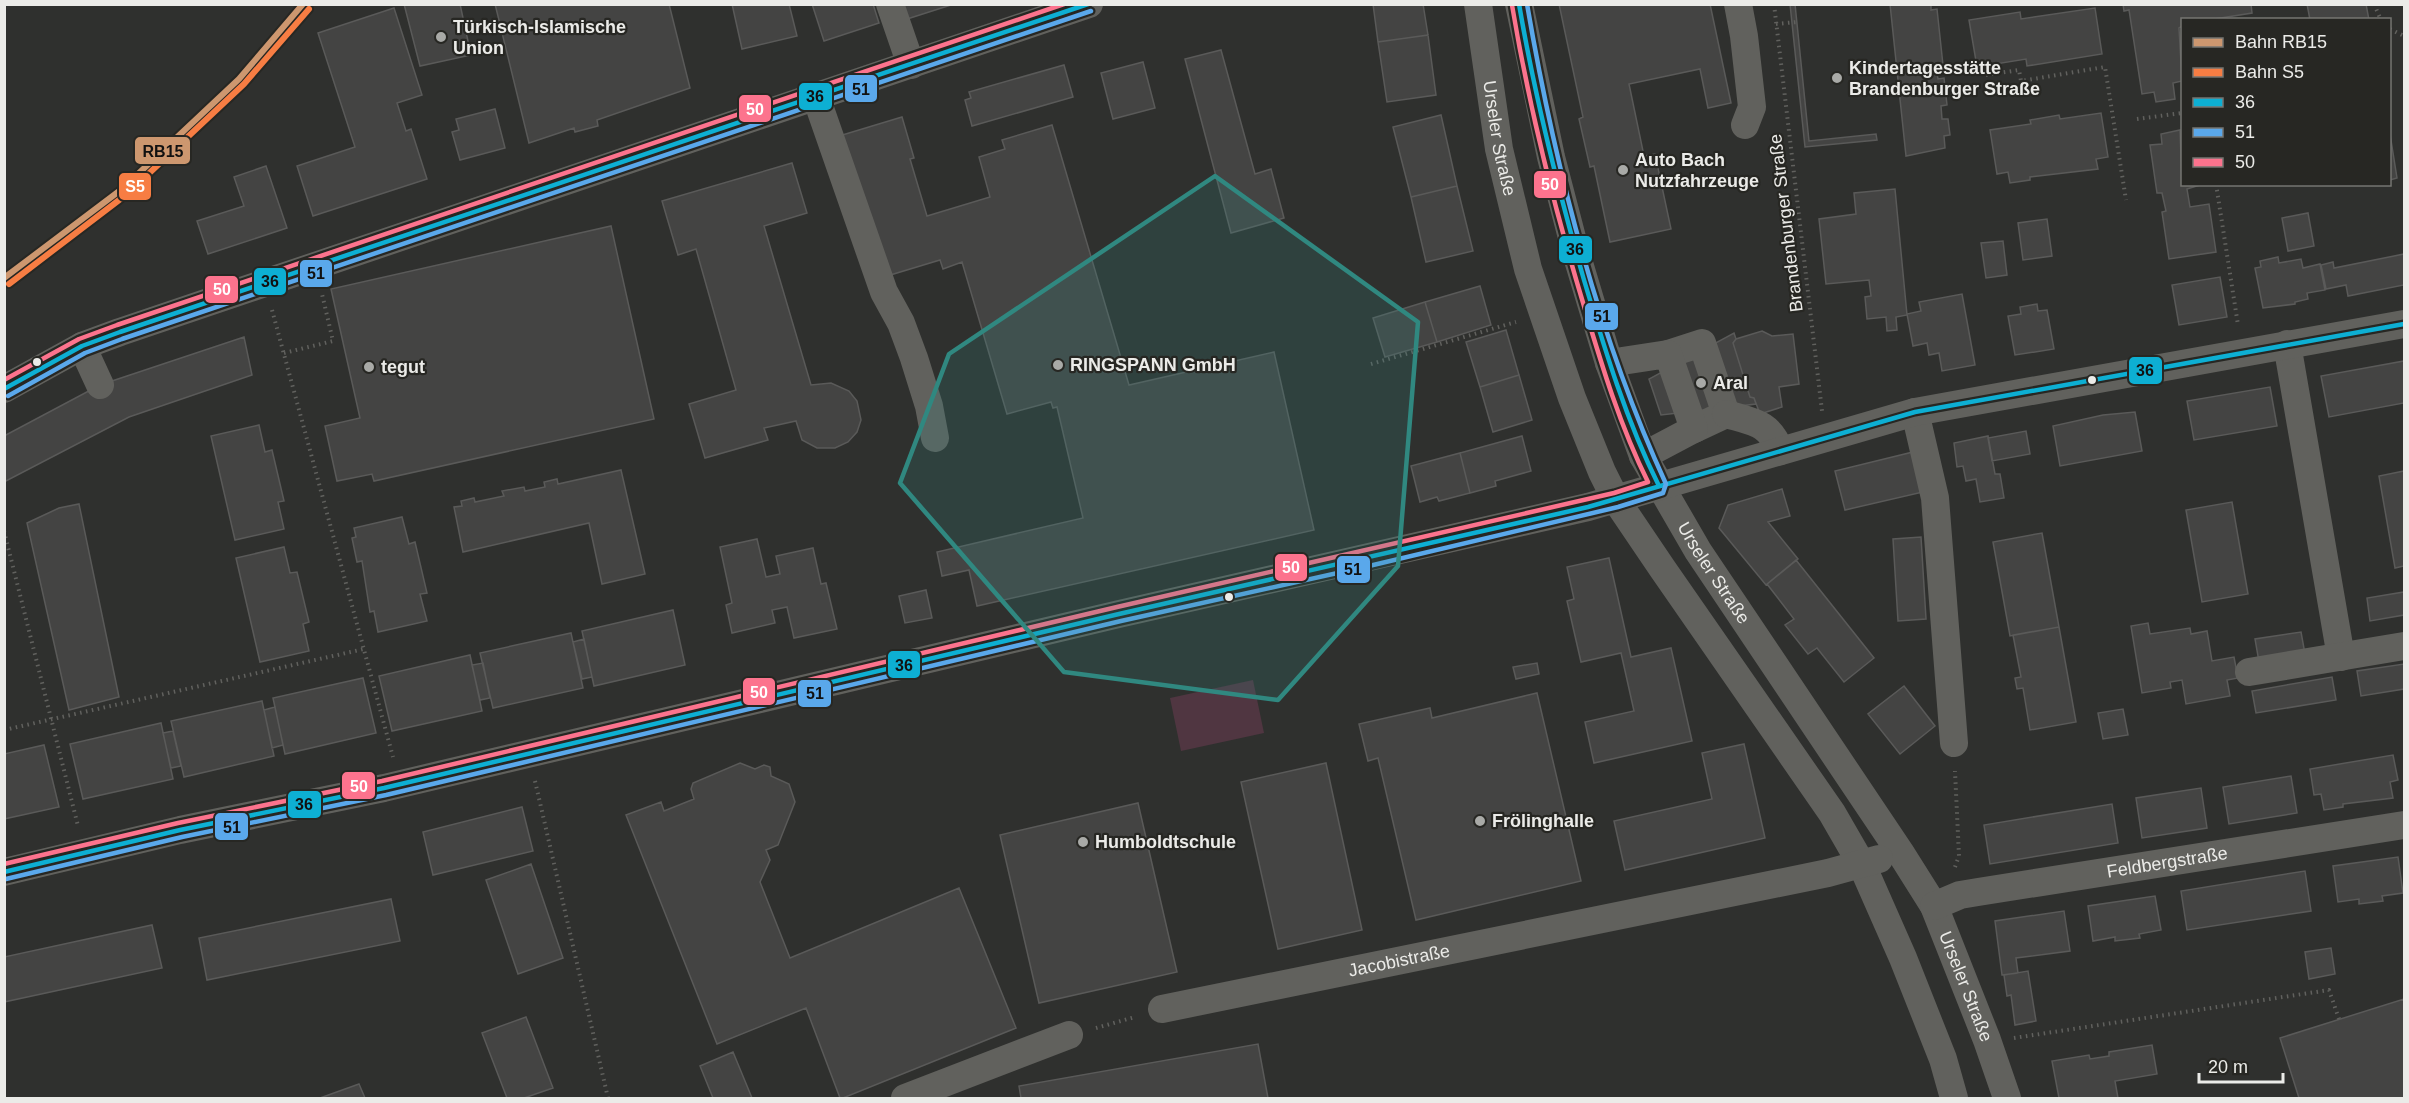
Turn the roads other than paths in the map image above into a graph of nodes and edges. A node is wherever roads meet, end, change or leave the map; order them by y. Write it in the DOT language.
graph roads {
  1 [pos="890,4"];
  2 [pos="1089,4"];
  3 [pos="1478,4"];
  4 [pos="1519,4"];
  5 [pos="1738,4"];
  6 [pos="911,65"];
  7 [pos="816,97"];
  8 [pos="1745,125"];
  9 [pos="2404,324"];
  10 [pos="2288,344"];
  11 [pos="82,346"];
  12 [pos="1668,354"];
  13 [pos="1609,363"];
  14 [pos="100,385"];
  15 [pos="4,389"];
  16 [pos="1916,412"];
  17 [pos="1726,414"];
  18 [pos="1694,429"];
  19 [pos="935,438"];
  20 [pos="1780,452"];
  21 [pos="1643,456"];
  22 [pos="1659,486"];
  23 [pos="1616,500"];
  24 [pos="2404,646"];
  25 [pos="2342,657"];
  26 [pos="2249,672"];
  27 [pos="1954,743"];
  28 [pos="2404,825"];
  29 [pos="1900,852"];
  30 [pos="1862,865"];
  31 [pos="4,872"];
  32 [pos="1934,906"];
  33 [pos="1162,1009"];
  34 [pos="1069,1035"];
  35 [pos="905,1098"];
  36 [pos="1954,1098"];
  37 [pos="2007,1098"];
  1 -- 6 [label="street"];
  2 -- 6 [label="street"];
  3 -- 23 [label="street, Urseler Straße"];
  4 -- 13 [label="street, Urseler Straße"];
  5 -- 8 [label="street"];
  6 -- 7 [label="street"];
  7 -- 11 [label="street"];
  7 -- 19 [label="street"];
  9 -- 10 [label="street"];
  10 -- 16 [label="street"];
  10 -- 25 [label="street"];
  11 -- 14 [label="street"];
  11 -- 15 [label="street"];
  12 -- 13 [label="street"];
  12 -- 17 [label="street"];
  12 -- 18 [label="street"];
  13 -- 21 [label="street, Urseler Straße"];
  16 -- 20 [label="street"];
  16 -- 27 [label="street"];
  17 -- 18 [label="street"];
  17 -- 20 [label="street"];
  18 -- 21 [label="street"];
  20 -- 22 [label="street"];
  21 -- 22 [label="street, Urseler Straße"];
  22 -- 23 [label="street"];
  22 -- 29 [label="street, Urseler Straße"];
  23 -- 30 [label="street, Urseler Straße"];
  23 -- 31 [label="street"];
  24 -- 25 [label="street"];
  25 -- 26 [label="street"];
  28 -- 32 [label="street, Feldbergstraße"];
  29 -- 30 [label="street, Jacobistraße"];
  29 -- 32 [label="street, Urseler Straße"];
  30 -- 33 [label="street, Jacobistraße"];
  30 -- 36 [label="street, Urseler Straße"];
  32 -- 37 [label="street, Urseler Straße"];
  34 -- 35 [label="street"];
}
